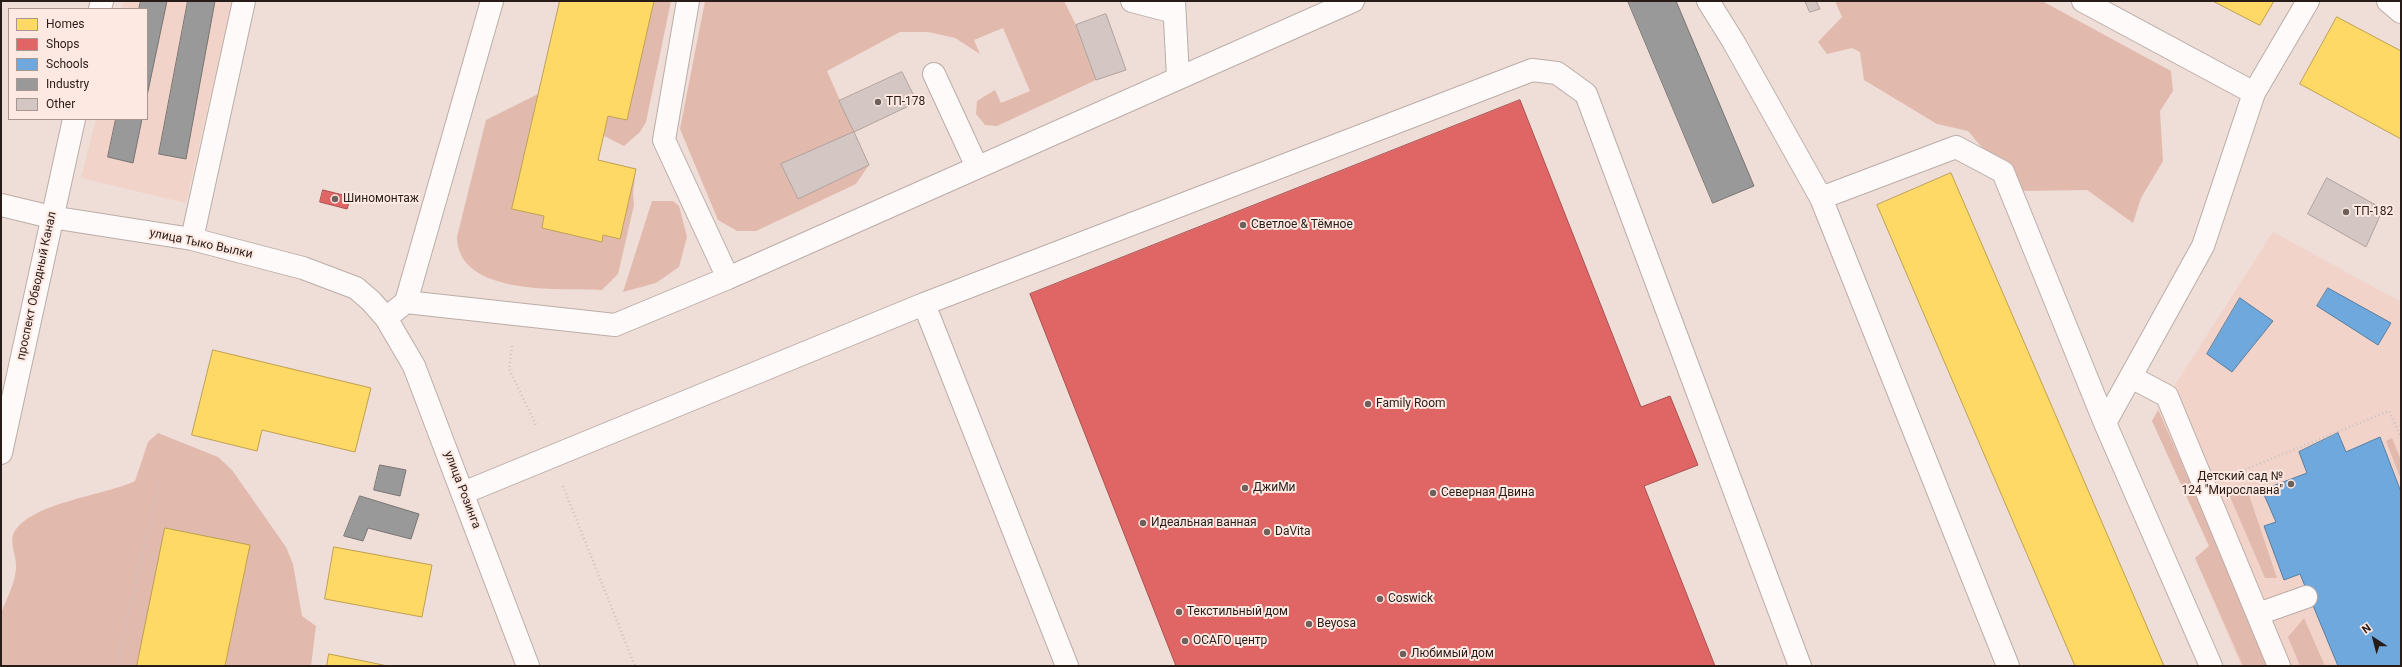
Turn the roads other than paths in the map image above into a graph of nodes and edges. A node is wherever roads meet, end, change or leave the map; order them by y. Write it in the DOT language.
graph roads {
  1 [pos="244,1"];
  2 [pos="492,1"];
  3 [pos="688,1"];
  4 [pos="1132,1"];
  5 [pos="1353,1"];
  6 [pos="1708,1"];
  7 [pos="2083,1"];
  8 [pos="2308,1"];
  9 [pos="2388,1"];
  10 [pos="1174,6"];
  11 [pos="2401,12"];
  12 [pos="934,74"];
  13 [pos="1178,77"];
  14 [pos="2254,93"];
  15 [pos="74,120"];
  16 [pos="977,167"];
  17 [pos="1821,198"];
  18 [pos="1,206"];
  19 [pos="51,217"];
  20 [pos="192,239"];
  21 [pos="728,278"];
  22 [pos="406,302"];
  23 [pos="924,304"];
  24 [pos="386,318"];
  25 [pos="2130,378"];
  26 [pos="2105,423"];
  27 [pos="1,453"];
  28 [pos="463,493"];
  29 [pos="2306,597"];
  30 [pos="2258,614"];
  31 [pos="528,666"];
  32 [pos="1067,666"];
  33 [pos="1800,666"];
  34 [pos="2008,666"];
  35 [pos="2211,666"];
  36 [pos="2279,666"];
  1 -- 20 [label="street"];
  2 -- 22 [label="street"];
  3 -- 21 [label="street"];
  4 -- 10 [label="street"];
  5 -- 13 [label="street"];
  6 -- 17 [label="street"];
  7 -- 14 [label="street"];
  8 -- 14 [label="street"];
  9 -- 11 [label="street"];
  10 -- 13 [label="street"];
  12 -- 16 [label="street"];
  13 -- 16 [label="street"];
  14 -- 25 [label="street"];
  15 -- 19 [label="street, проспект Обводный Канал"];
  16 -- 21 [label="street"];
  17 -- 26 [label="street"];
  17 -- 34 [label="street"];
  18 -- 19 [label="street, улица Тыко Вылки"];
  19 -- 20 [label="street, улица Тыко Вылки"];
  19 -- 27 [label="street, проспект Обводный Канал"];
  20 -- 24 [label="street, улица Тыко Вылки"];
  21 -- 22 [label="street"];
  22 -- 24 [label="street"];
  23 -- 28 [label="street"];
  23 -- 32 [label="street"];
  23 -- 33 [label="street"];
  24 -- 28 [label="street, улица Розинга"];
  25 -- 26 [label="street"];
  25 -- 30 [label="street"];
  26 -- 35 [label="street"];
  28 -- 31 [label="street, улица Розинга"];
  29 -- 30 [label="street"];
  30 -- 36 [label="street"];
}
